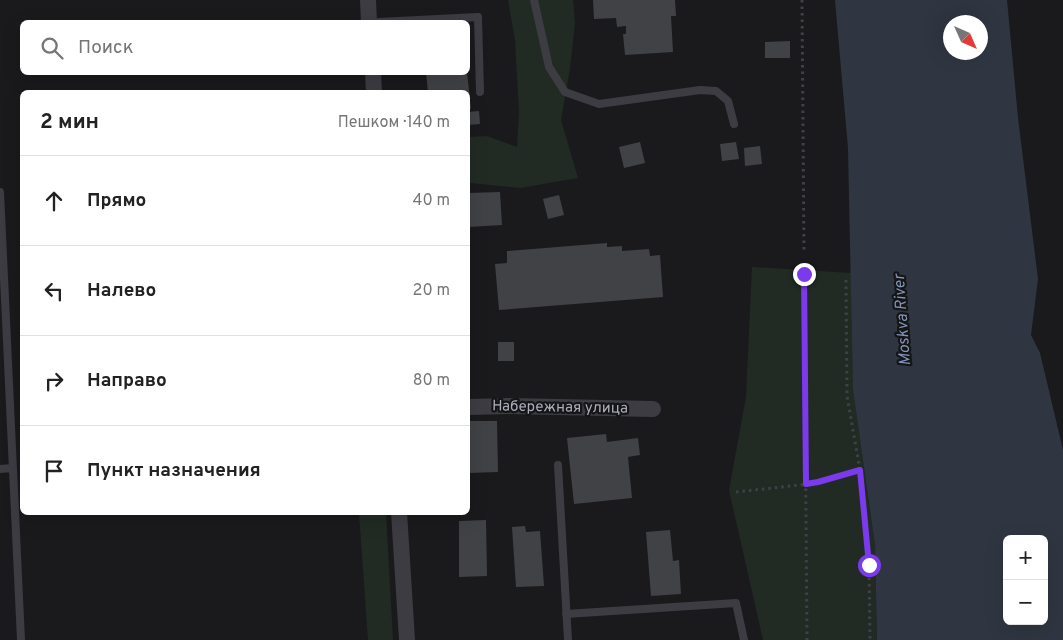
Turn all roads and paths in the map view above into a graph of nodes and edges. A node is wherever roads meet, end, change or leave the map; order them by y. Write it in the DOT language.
graph roads {
  1 [pos="368,0"];
  2 [pos="534,0"];
  3 [pos="802,0"];
  4 [pos="370,20"];
  5 [pos="419,20"];
  6 [pos="372,75"];
  7 [pos="374,90"];
  8 [pos="480,92"];
  9 [pos="734,124"];
  10 [pos="0,192"];
  11 [pos="804,253"];
  12 [pos="804,274"];
  13 [pos="846,280"];
  14 [pos="470,407"];
  15 [pos="653,409"];
  16 [pos="558,465"];
  17 [pos="12,468"];
  18 [pos="0,469"];
  19 [pos="860,470"];
  20 [pos="806,484"];
  21 [pos="736,492"];
  22 [pos="399,515"];
  23 [pos="566,614"];
  24 [pos="21,640"];
  25 [pos="407,640"];
  26 [pos="568,640"];
  27 [pos="744,640"];
  28 [pos="807,640"];
  29 [pos="870,640"];
  1 -- 4 [label="street"];
  2 -- 9 [label="lane"];
  3 -- 11 [label="path"];
  5 -- 8 [label="lane"];
  6 -- 7 [label="street"];
  10 -- 17 [label="lane"];
  12 -- 20 [label="path"];
  13 -- 19 [label="path"];
  14 -- 15 [label="street, Набережная улица"];
  16 -- 23 [label="lane"];
  17 -- 18 [label="lane"];
  17 -- 24 [label="lane"];
  19 -- 20 [label="path"];
  19 -- 29 [label="path"];
  20 -- 21 [label="path"];
  20 -- 28 [label="path"];
  22 -- 25 [label="street"];
  23 -- 26 [label="lane"];
  23 -- 27 [label="lane"];
}
